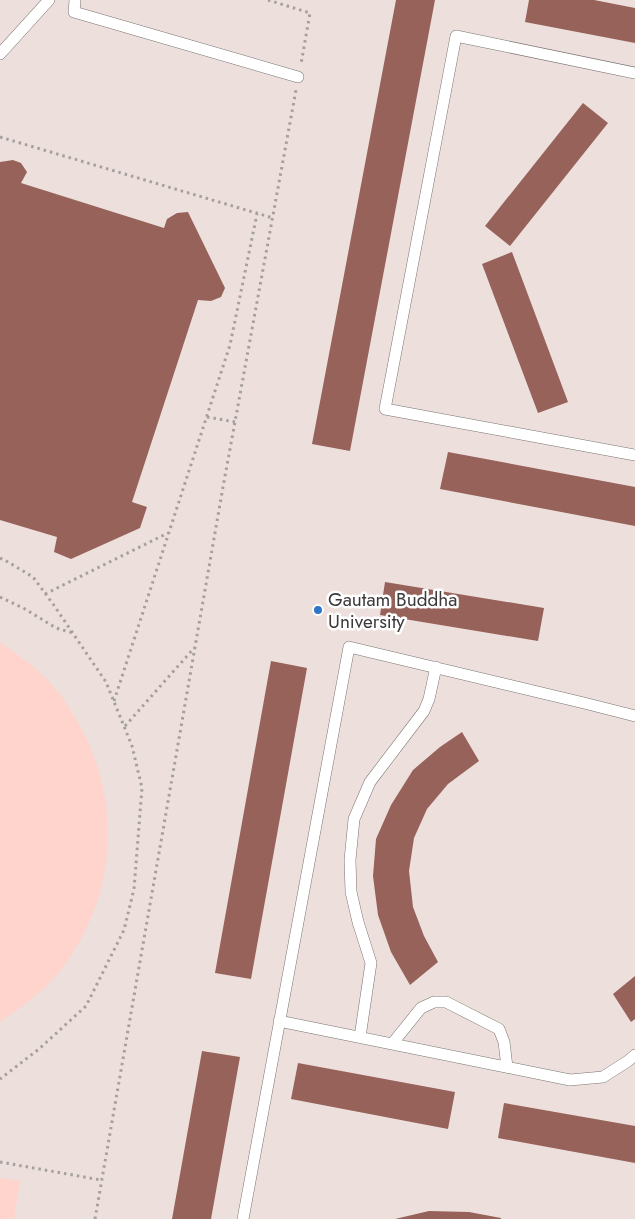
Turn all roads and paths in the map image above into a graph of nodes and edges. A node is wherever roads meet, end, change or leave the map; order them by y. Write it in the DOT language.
graph roads {
  1 [pos="49,0"];
  2 [pos="75,0"];
  3 [pos="268,0"];
  4 [pos="0,54"];
  5 [pos="635,73"];
  6 [pos="298,77"];
  7 [pos="0,137"];
  8 [pos="258,214"];
  9 [pos="273,218"];
  10 [pos="206,417"];
  11 [pos="235,422"];
  12 [pos="635,455"];
  13 [pos="169,533"];
  14 [pos="0,558"];
  15 [pos="46,594"];
  16 [pos="0,597"];
  17 [pos="73,633"];
  18 [pos="195,646"];
  19 [pos="436,667"];
  20 [pos="114,701"];
  21 [pos="635,716"];
  22 [pos="125,726"];
  23 [pos="279,1021"];
  24 [pos="360,1037"];
  25 [pos="392,1044"];
  26 [pos="635,1055"];
  27 [pos="508,1067"];
  28 [pos="0,1079"];
  29 [pos="0,1162"];
  30 [pos="101,1180"];
  31 [pos="95,1219"];
  32 [pos="242,1219"];
  1 -- 4 [label="lane"];
  2 -- 6 [label="lane"];
  3 -- 6 [label="path"];
  5 -- 12 [label="lane"];
  6 -- 9 [label="path"];
  7 -- 8 [label="path"];
  8 -- 9 [label="path"];
  8 -- 10 [label="path"];
  9 -- 11 [label="path"];
  10 -- 11 [label="path"];
  10 -- 13 [label="path"];
  11 -- 18 [label="path"];
  13 -- 15 [label="path"];
  13 -- 20 [label="path"];
  14 -- 15 [label="path"];
  15 -- 17 [label="path"];
  16 -- 17 [label="path"];
  17 -- 20 [label="path"];
  18 -- 22 [label="path"];
  18 -- 30 [label="path"];
  19 -- 21 [label="lane"];
  19 -- 23 [label="lane"];
  19 -- 24 [label="lane"];
  20 -- 22 [label="path"];
  22 -- 28 [label="path"];
  23 -- 24 [label="lane"];
  23 -- 32 [label="lane"];
  24 -- 25 [label="lane"];
  25 -- 27 [label="lane"];
  25 -- 27 [label="lane"];
  26 -- 27 [label="lane"];
  29 -- 30 [label="path"];
  30 -- 31 [label="path"];
}
